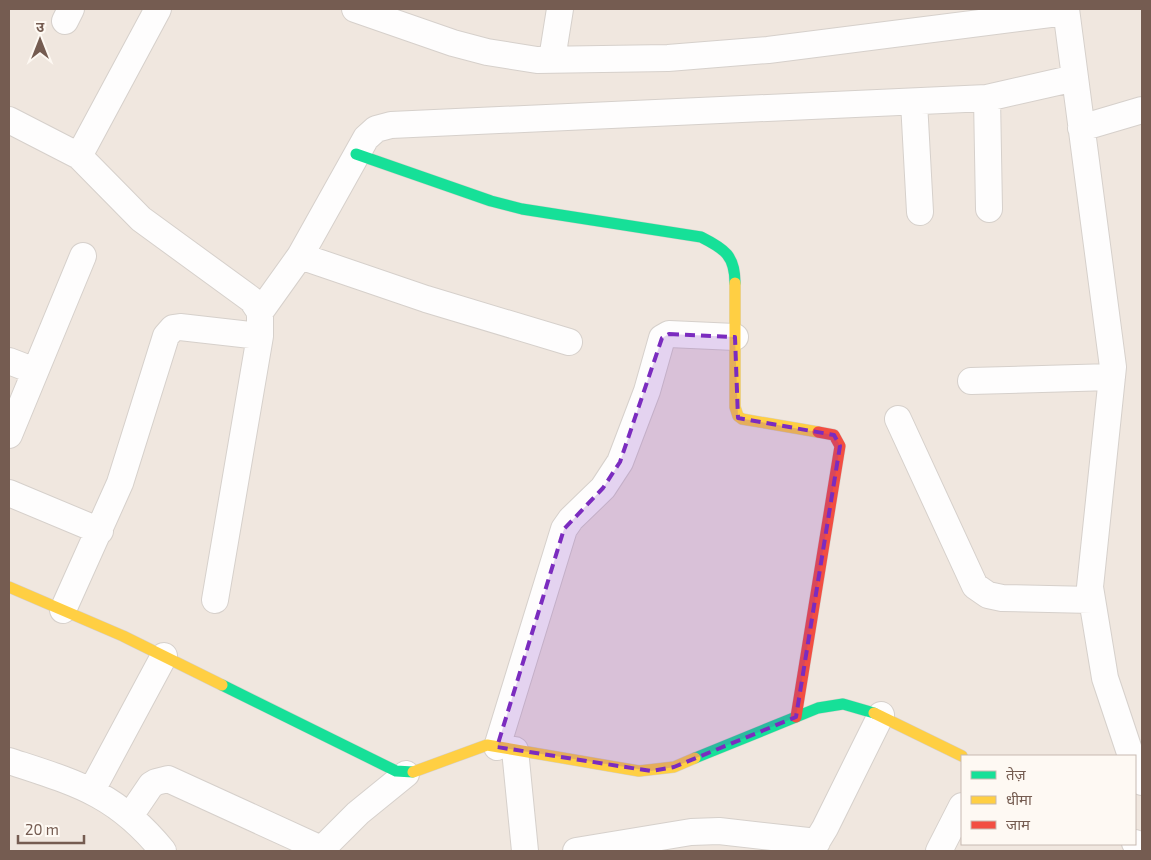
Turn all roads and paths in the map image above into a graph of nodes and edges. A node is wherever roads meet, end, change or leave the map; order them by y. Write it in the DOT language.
graph roads {
  1 [pos="158,9"];
  2 [pos="355,9"];
  3 [pos="560,9"];
  4 [pos="1066,10"];
  5 [pos="552,60"];
  6 [pos="1075,78"];
  7 [pos="987,98"];
  8 [pos="914,102"];
  9 [pos="1142,110"];
  10 [pos="9,120"];
  11 [pos="1082,128"];
  12 [pos="356,154"];
  13 [pos="79,156"];
  14 [pos="989,209"];
  15 [pos="920,212"];
  16 [pos="83,256"];
  17 [pos="300,256"];
  18 [pos="260,324"];
  19 [pos="735,337"];
  20 [pos="569,342"];
  21 [pos="9,361"];
  22 [pos="35,371"];
  23 [pos="1112,377"];
  24 [pos="971,381"];
  25 [pos="898,419"];
  26 [pos="9,435"];
  27 [pos="9,494"];
  28 [pos="100,531"];
  29 [pos="9,587"];
  30 [pos="215,600"];
  31 [pos="1092,600"];
  32 [pos="63,610"];
  33 [pos="164,656"];
  34 [pos="881,715"];
  35 [pos="796,717"];
  36 [pos="506,749"];
  37 [pos="961,755"];
  38 [pos="1131,755"];
  39 [pos="9,761"];
  40 [pos="1136,767"];
  41 [pos="406,774"];
  42 [pos="1142,782"];
  43 [pos="92,790"];
  44 [pos="961,808"];
  45 [pos="130,816"];
  46 [pos="814,847"];
  47 [pos="320,850"];
  48 [pos="163,851"];
  49 [pos="525,851"];
  50 [pos="576,851"];
  51 [pos="939,851"];
  1 -- 13 [label="street"];
  2 -- 5 [label="street"];
  3 -- 5 [label="street"];
  4 -- 5 [label="street"];
  4 -- 6 [label="street"];
  6 -- 7 [label="street"];
  6 -- 11 [label="street"];
  7 -- 8 [label="street"];
  7 -- 14 [label="street"];
  8 -- 12 [label="street"];
  8 -- 15 [label="street"];
  9 -- 11 [label="street"];
  10 -- 13 [label="street"];
  11 -- 23 [label="street"];
  12 -- 17 [label="street"];
  12 -- 19 [label="street"];
  13 -- 18 [label="street"];
  16 -- 22 [label="street"];
  17 -- 18 [label="street"];
  17 -- 20 [label="street"];
  18 -- 28 [label="street"];
  18 -- 30 [label="street"];
  19 -- 35 [label="street"];
  19 -- 36 [label="street"];
  21 -- 22 [label="street"];
  22 -- 26 [label="street"];
  23 -- 24 [label="street"];
  23 -- 31 [label="street"];
  25 -- 31 [label="street"];
  27 -- 28 [label="street"];
  28 -- 32 [label="street"];
  29 -- 32 [label="street"];
  31 -- 38 [label="street"];
  32 -- 33 [label="street"];
  33 -- 41 [label="street"];
  33 -- 43 [label="street"];
  34 -- 35 [label="street"];
  34 -- 37 [label="street"];
  34 -- 46 [label="street"];
  35 -- 36 [label="street"];
  36 -- 41 [label="street"];
  36 -- 49 [label="street"];
  39 -- 43 [label="street"];
  40 -- 42 [label="street"];
  41 -- 47 [label="street"];
  43 -- 45 [label="street"];
  44 -- 51 [label="street"];
  45 -- 47 [label="street"];
  45 -- 48 [label="street"];
  46 -- 50 [label="street"];
}
